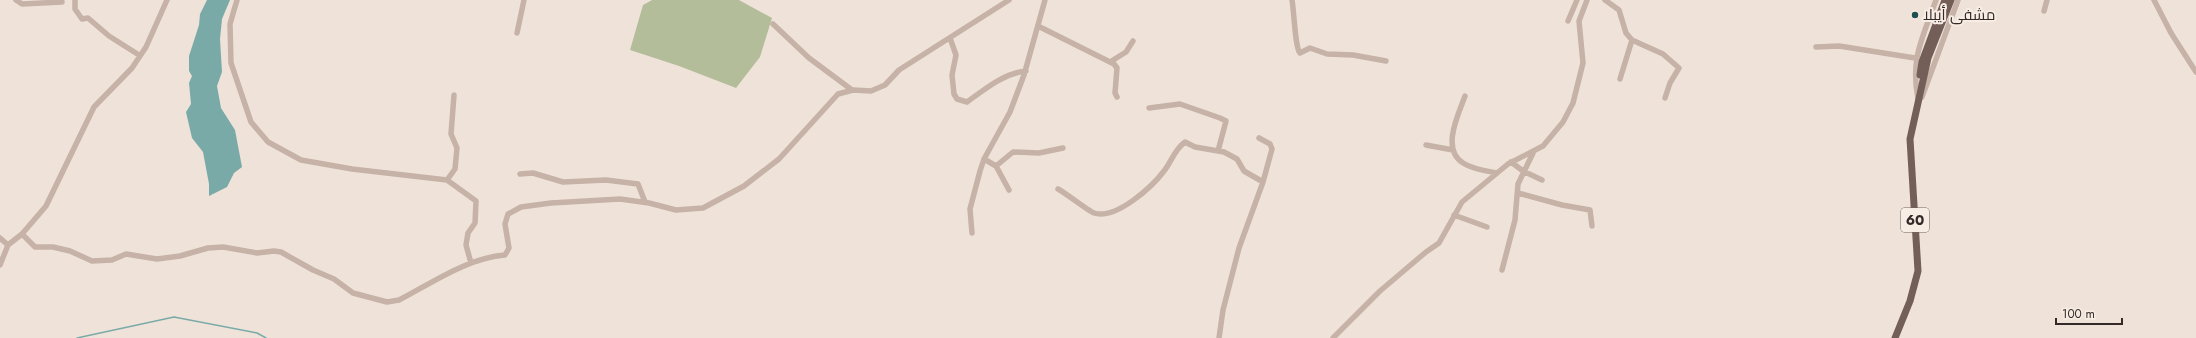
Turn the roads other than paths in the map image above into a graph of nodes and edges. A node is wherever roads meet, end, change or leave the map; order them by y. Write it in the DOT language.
graph roads {
  1 [pos="16,0"];
  2 [pos="75,0"];
  3 [pos="167,0"];
  4 [pos="237,0"];
  5 [pos="524,0"];
  6 [pos="1009,0"];
  7 [pos="1045,0"];
  8 [pos="1292,0"];
  9 [pos="1577,0"];
  10 [pos="1586,0"];
  11 [pos="1605,0"];
  12 [pos="1936,0"];
  13 [pos="1945,0"];
  14 [pos="1951,0"];
  15 [pos="1958,0"];
  16 [pos="2047,0"];
  17 [pos="2154,0"];
  18 [pos="63,1"];
  19 [pos="55,8"];
  20 [pos="2044,11"];
  21 [pos="1568,21"];
  22 [pos="773,24"];
  23 [pos="1038,26"];
  24 [pos="517,33"];
  25 [pos="950,38"];
  26 [pos="1133,40"];
  27 [pos="1632,40"];
  28 [pos="1816,47"];
  29 [pos="139,55"];
  30 [pos="1916,58"];
  31 [pos="1386,61"];
  32 [pos="1110,62"];
  33 [pos="1026,70"];
  34 [pos="2196,72"];
  35 [pos="1620,79"];
  36 [pos="852,90"];
  37 [pos="454,95"];
  38 [pos="1465,96"];
  39 [pos="1117,97"];
  40 [pos="1665,98"];
  41 [pos="1918,99"];
  42 [pos="1149,108"];
  43 [pos="1259,138"];
  44 [pos="1426,145"];
  45 [pos="1063,148"];
  46 [pos="1453,150"];
  47 [pos="1218,151"];
  48 [pos="1533,153"];
  49 [pos="984,159"];
  50 [pos="1511,162"];
  51 [pos="996,166"];
  52 [pos="1523,171"];
  53 [pos="1497,173"];
  54 [pos="520,174"];
  55 [pos="447,180"];
  56 [pos="1542,180"];
  57 [pos="1263,182"];
  58 [pos="1058,189"];
  59 [pos="1008,190"];
  60 [pos="1518,193"];
  61 [pos="645,202"];
  62 [pos="1454,215"];
  63 [pos="1592,226"];
  64 [pos="1487,227"];
  65 [pos="972,233"];
  66 [pos="22,234"];
  67 [pos="0,238"];
  68 [pos="8,245"];
  69 [pos="471,263"];
  70 [pos="0,265"];
  71 [pos="1502,270"];
  72 [pos="1220,338"];
  73 [pos="1333,338"];
  74 [pos="1894,338"];
  1 -- 18 [label="street"];
  2 -- 29 [label="street"];
  3 -- 29 [label="street"];
  4 -- 55 [label="street"];
  5 -- 24 [label="street"];
  6 -- 25 [label="street"];
  7 -- 23 [label="street"];
  8 -- 31 [label="street"];
  9 -- 21 [label="street"];
  10 -- 48 [label="street"];
  11 -- 27 [label="street"];
  12 -- 30 [label="street"];
  13 -- 41 [label="main road"];
  14 -- 41 [label="main road"];
  15 -- 41 [label="street"];
  16 -- 20 [label="street"];
  17 -- 34 [label="street"];
  18 -- 19 [label="street"];
  22 -- 36 [label="street"];
  23 -- 32 [label="street"];
  23 -- 33 [label="street"];
  25 -- 33 [label="street"];
  25 -- 36 [label="street"];
  26 -- 32 [label="street"];
  27 -- 35 [label="street"];
  27 -- 40 [label="street"];
  28 -- 30 [label="street"];
  29 -- 66 [label="street"];
  30 -- 41 [label="street"];
  32 -- 39 [label="street"];
  33 -- 49 [label="street"];
  36 -- 61 [label="street"];
  37 -- 55 [label="street"];
  38 -- 46 [label="street"];
  41 -- 74 [label="main road, 60"];
  42 -- 47 [label="street"];
  43 -- 57 [label="street"];
  44 -- 46 [label="street"];
  45 -- 51 [label="street"];
  46 -- 53 [label="street"];
  47 -- 57 [label="street"];
  47 -- 58 [label="street"];
  48 -- 50 [label="street"];
  48 -- 52 [label="street"];
  49 -- 51 [label="street"];
  49 -- 65 [label="street"];
  50 -- 52 [label="street"];
  50 -- 53 [label="street"];
  51 -- 59 [label="street"];
  52 -- 56 [label="street"];
  52 -- 60 [label="street"];
  53 -- 62 [label="street"];
  54 -- 61 [label="street"];
  55 -- 69 [label="street"];
  57 -- 72 [label="street"];
  60 -- 63 [label="street"];
  60 -- 71 [label="street"];
  61 -- 69 [label="street"];
  62 -- 64 [label="street"];
  62 -- 73 [label="street"];
  66 -- 68 [label="street"];
  66 -- 69 [label="street"];
  67 -- 68 [label="street"];
  68 -- 70 [label="street"];
}
